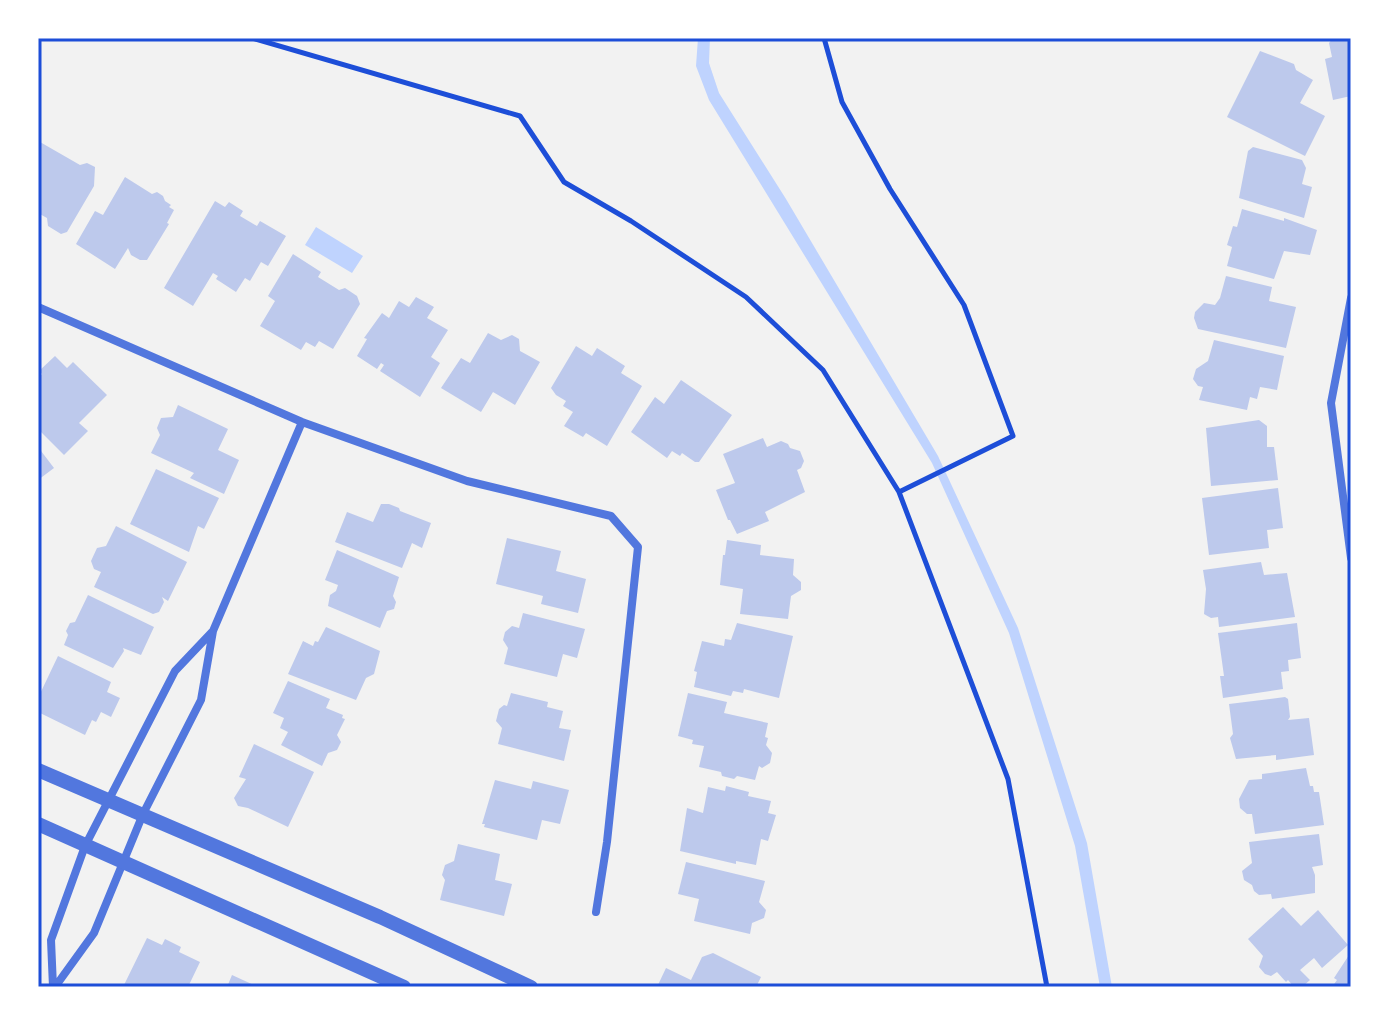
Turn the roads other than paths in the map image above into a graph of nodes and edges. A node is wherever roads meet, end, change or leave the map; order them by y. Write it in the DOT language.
graph roads {
  1 [pos="1351,298"];
  2 [pos="38,307"];
  3 [pos="302,422"];
  4 [pos="1351,558"];
  5 [pos="213,631"];
  6 [pos="38,770"];
  7 [pos="108,801"];
  8 [pos="143,814"];
  9 [pos="38,824"];
  10 [pos="85,846"];
  11 [pos="122,861"];
  12 [pos="596,912"];
  13 [pos="54,987"];
  14 [pos="404,987"];
  15 [pos="531,987"];
  1 -- 4 [label="street"];
  2 -- 3 [label="street"];
  3 -- 5 [label="street"];
  3 -- 12 [label="street"];
  5 -- 7 [label="street"];
  5 -- 8 [label="street"];
  6 -- 7 [label="street"];
  7 -- 8 [label="street"];
  7 -- 10 [label="street"];
  8 -- 11 [label="street"];
  8 -- 15 [label="street"];
  9 -- 10 [label="street"];
  10 -- 11 [label="street"];
  10 -- 13 [label="street"];
  11 -- 13 [label="street"];
  11 -- 14 [label="street"];
}
